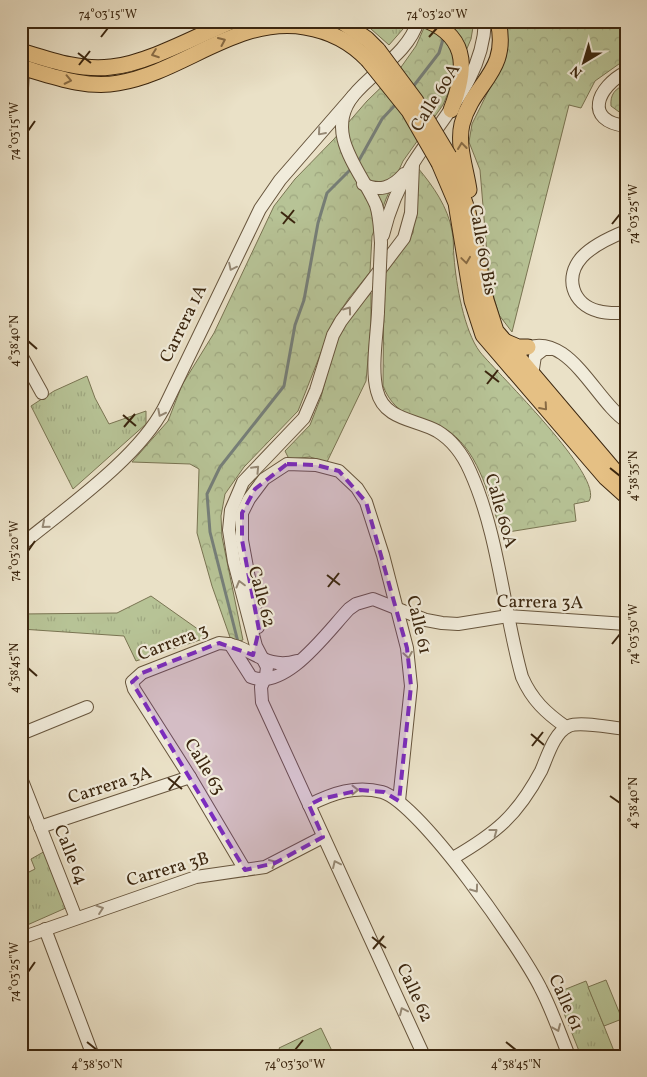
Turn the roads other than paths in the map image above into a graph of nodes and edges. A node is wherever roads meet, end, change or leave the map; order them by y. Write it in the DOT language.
graph roads {
  1 [pos="232,21"];
  2 [pos="341,21"];
  3 [pos="418,21"];
  4 [pos="428,21"];
  5 [pos="485,21"];
  6 [pos="498,21"];
  7 [pos="21,51"];
  8 [pos="373,55"];
  9 [pos="22,67"];
  10 [pos="626,72"];
  11 [pos="353,96"];
  12 [pos="21,108"];
  13 [pos="451,110"];
  14 [pos="626,126"];
  15 [pos="444,160"];
  16 [pos="409,170"];
  17 [pos="363,184"];
  18 [pos="472,229"];
  19 [pos="626,231"];
  20 [pos="381,243"];
  21 [pos="626,313"];
  22 [pos="502,340"];
  23 [pos="528,347"];
  24 [pos="554,349"];
  25 [pos="21,355"];
  26 [pos="514,362"];
  27 [pos="532,375"];
  28 [pos="42,392"];
  29 [pos="626,421"];
  30 [pos="626,484"];
  31 [pos="626,496"];
  32 [pos="21,545"];
  33 [pos="397,608"];
  34 [pos="508,616"];
  35 [pos="626,624"];
  36 [pos="230,644"];
  37 [pos="256,646"];
  38 [pos="264,660"];
  39 [pos="300,661"];
  40 [pos="264,680"];
  41 [pos="132,682"];
  42 [pos="86,707"];
  43 [pos="566,727"];
  44 [pos="626,729"];
  45 [pos="21,734"];
  46 [pos="21,778"];
  47 [pos="190,778"];
  48 [pos="399,801"];
  49 [pos="309,805"];
  50 [pos="40,827"];
  51 [pos="324,837"];
  52 [pos="453,858"];
  53 [pos="244,870"];
  54 [pos="76,918"];
  55 [pos="45,929"];
  56 [pos="21,938"];
  57 [pos="93,1056"];
  58 [pos="424,1056"];
  59 [pos="569,1056"];
  1 -- 7 [label="main road, one-way"];
  2 -- 8 [label="main road, Calle 60 Bis"];
  3 -- 11 [label="street, Calle 60A"];
  4 -- 13 [label="main road"];
  5 -- 13 [label="street, Calle 60A"];
  18 -- 6 [label="main road, one-way"];
  9 -- 8 [label="main road, Calle 60 Bis, one-way"];
  8 -- 15 [label="main road, Calle 60 Bis, bridge"];
  9 -- 12 [label="street"];
  10 -- 14 [label="street"];
  11 -- 17 [label="street, Calle 60A"];
  11 -- 32 [label="street, Carrera 1A, one-way"];
  13 -- 16 [label="street, Calle 60A"];
  15 -- 18 [label="main road, Calle 60 Bis"];
  15 -- 26 [label="main road, Calle 60 Bis, one-way"];
  16 -- 17 [label="street"];
  16 -- 20 [label="street, Calle 60A"];
  37 -- 16 [label="street, Calle 62, one-way"];
  17 -- 20 [label="street, Calle 60A"];
  18 -- 22 [label="main road, Calle 60 Bis"];
  19 -- 21 [label="street"];
  20 -- 34 [label="street, Calle 60A, bridge"];
  22 -- 23 [label="main road"];
  22 -- 26 [label="main road, Calle 60 Bis"];
  23 -- 24 [label="street"];
  23 -- 26 [label="street"];
  24 -- 27 [label="street"];
  24 -- 29 [label="street"];
  25 -- 28 [label="street"];
  26 -- 27 [label="main road, Calle 60 Bis"];
  26 -- 31 [label="main road, Calle 60 Bis, one-way"];
  27 -- 30 [label="main road, Calle 60 Bis"];
  33 -- 34 [label="street, Carrera 3A"];
  33 -- 37 [label="street, Calle 61"];
  33 -- 39 [label="street"];
  33 -- 48 [label="street, Calle 61, one-way"];
  34 -- 35 [label="street, Carrera 3A"];
  34 -- 43 [label="street, Calle 60A"];
  36 -- 38 [label="street, Carrera 3"];
  36 -- 40 [label="street, Carrera 3"];
  36 -- 41 [label="street, Carrera 3"];
  37 -- 38 [label="street, Calle 62"];
  38 -- 39 [label="street, Carrera 3"];
  38 -- 40 [label="street, Calle 62"];
  39 -- 40 [label="street"];
  40 -- 49 [label="street, Calle 62"];
  41 -- 47 [label="street, Calle 63"];
  42 -- 45 [label="street"];
  43 -- 44 [label="street"];
  52 -- 43 [label="street, one-way"];
  46 -- 50 [label="street, Calle 64"];
  47 -- 50 [label="street, Carrera 3A"];
  47 -- 53 [label="street, Calle 63"];
  49 -- 48 [label="street, Calle 61, one-way"];
  48 -- 52 [label="street, Calle 61"];
  49 -- 51 [label="street, Calle 62"];
  50 -- 54 [label="street, Calle 64"];
  53 -- 51 [label="street, Carrera 3B, one-way"];
  58 -- 51 [label="street, Calle 62, one-way"];
  52 -- 59 [label="street, Calle 61, one-way"];
  54 -- 53 [label="street, Carrera 3B, one-way"];
  54 -- 55 [label="street, Carrera 3B"];
  55 -- 56 [label="street, Carrera 3B"];
  55 -- 57 [label="street"];
}
